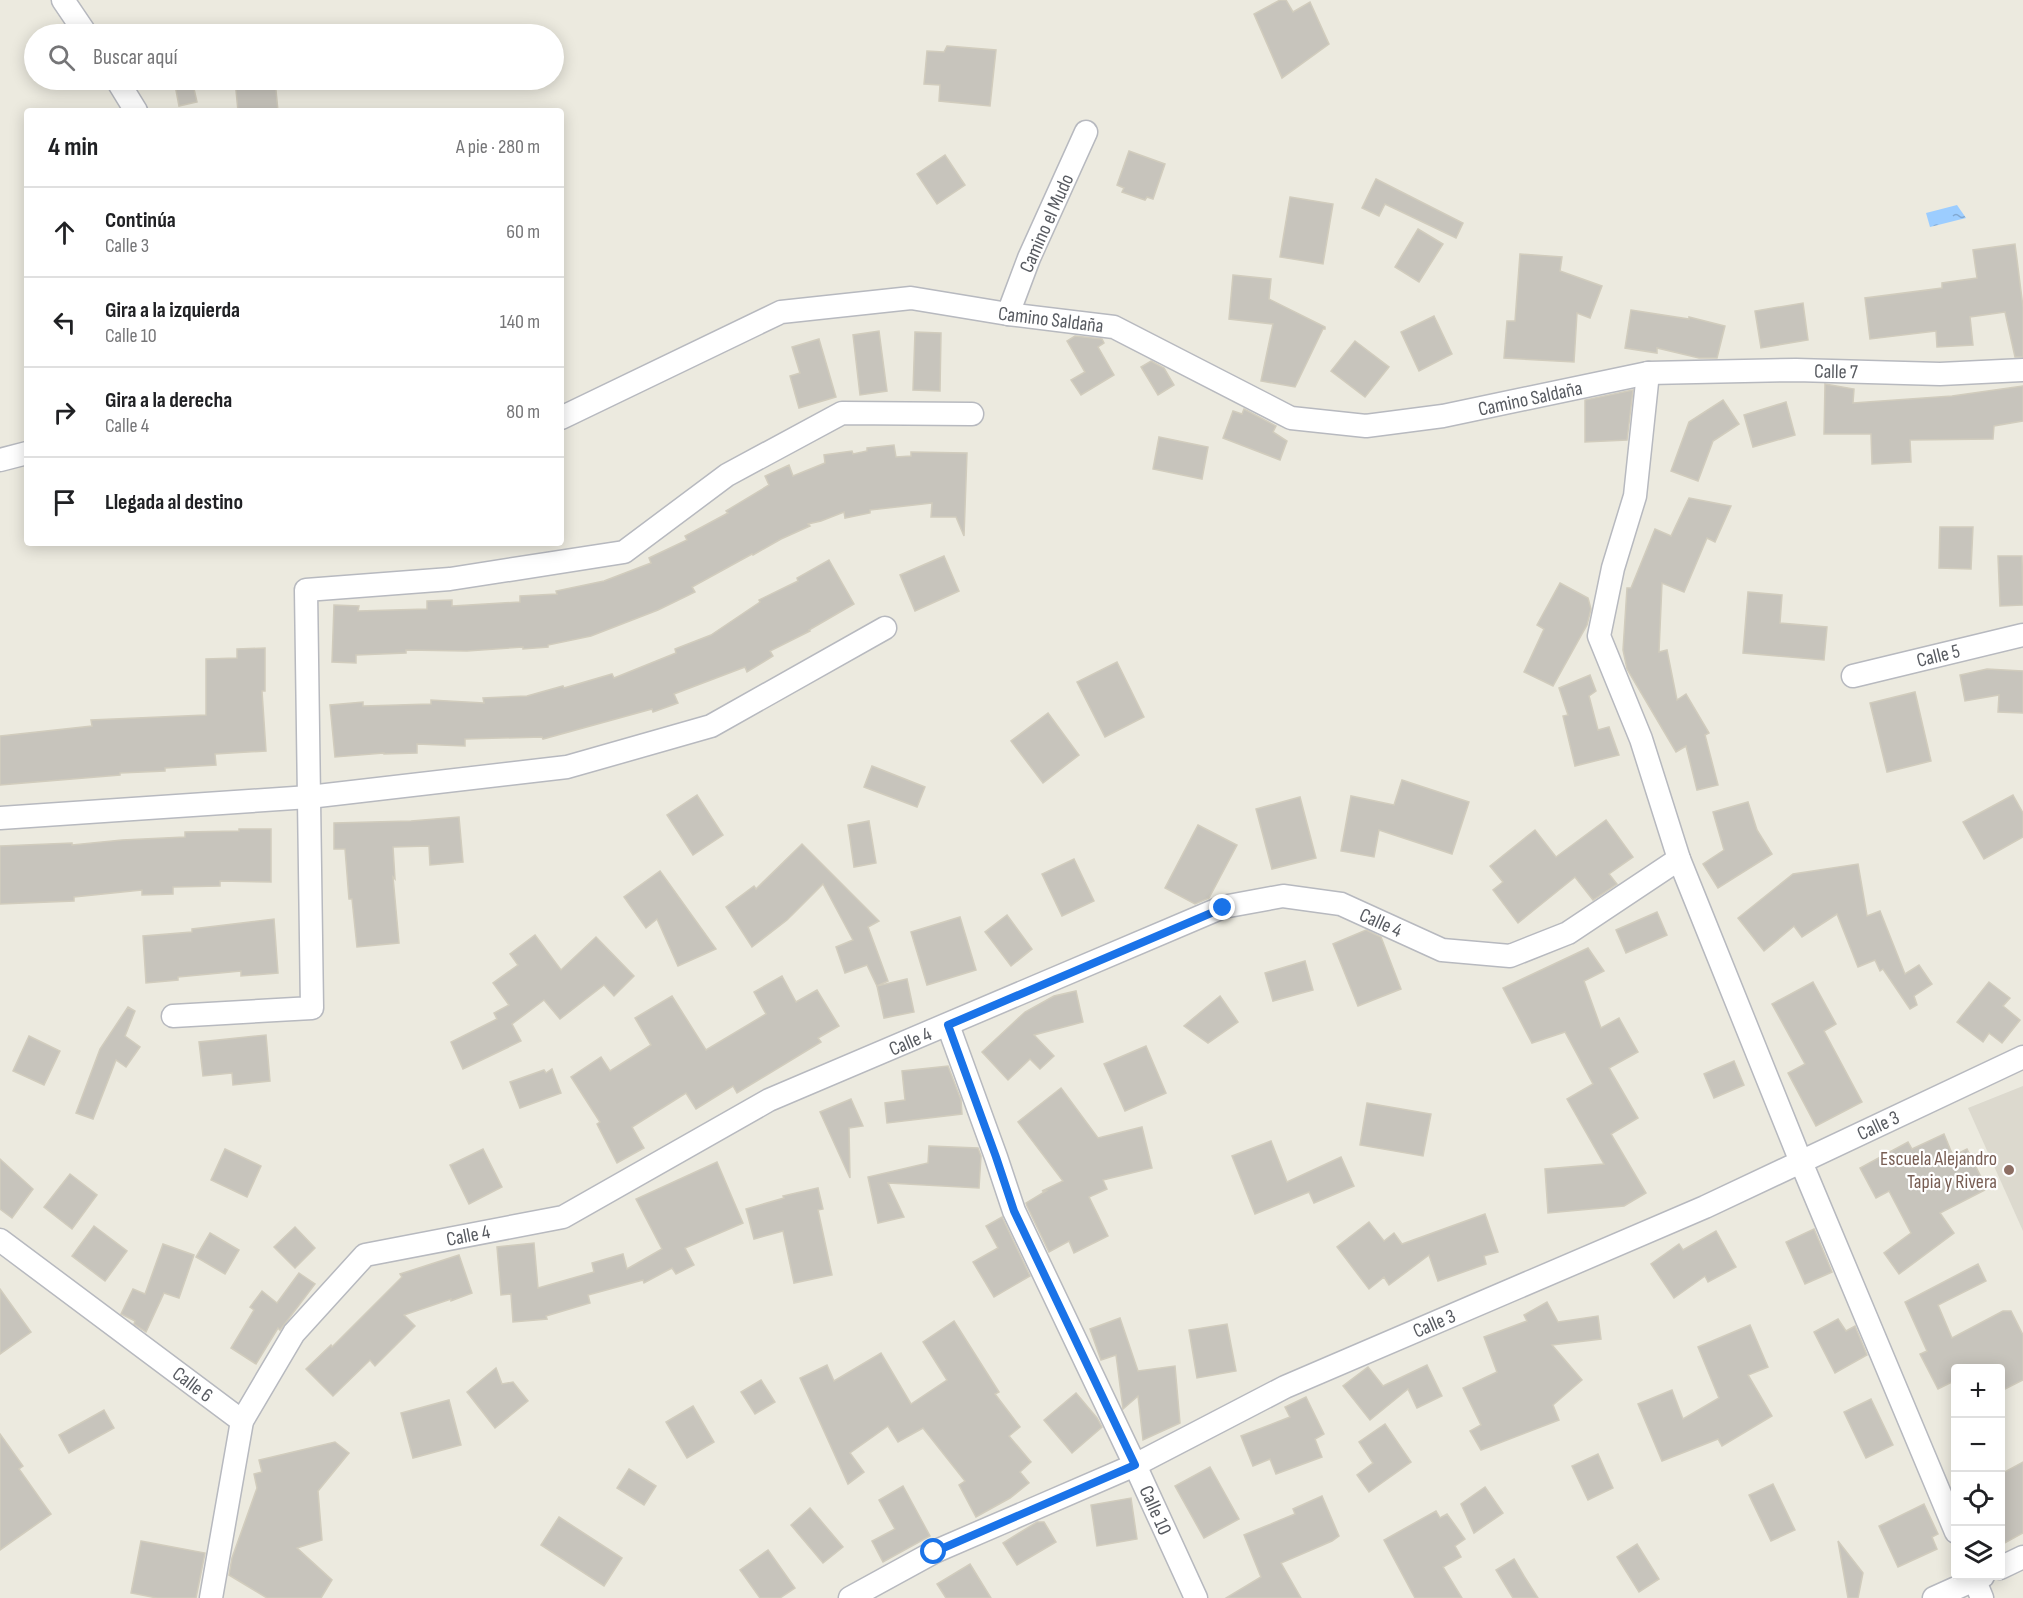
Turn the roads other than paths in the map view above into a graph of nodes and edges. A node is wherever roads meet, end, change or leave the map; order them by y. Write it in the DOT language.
graph roads {
  1 [pos="63,0"];
  2 [pos="79,24"];
  3 [pos="123,90"];
  4 [pos="134,108"];
  5 [pos="1086,132"];
  6 [pos="1008,315"];
  7 [pos="2023,370"];
  8 [pos="1648,373"];
  9 [pos="972,414"];
  10 [pos="564,417"];
  11 [pos="24,454"];
  12 [pos="0,459"];
  13 [pos="885,628"];
  14 [pos="2023,635"];
  15 [pos="1852,676"];
  16 [pos="309,797"];
  17 [pos="0,818"];
  18 [pos="1678,859"];
  19 [pos="173,1016"];
  20 [pos="948,1025"];
  21 [pos="2023,1056"];
  22 [pos="1801,1162"];
  23 [pos="0,1240"];
  24 [pos="243,1421"];
  25 [pos="1135,1465"];
  26 [pos="1953,1526"];
  27 [pos="2023,1557"];
  28 [pos="2005,1566"];
  29 [pos="1978,1582"];
  30 [pos="211,1598"];
  31 [pos="850,1598"];
  32 [pos="1196,1598"];
  33 [pos="1934,1598"];
  1 -- 2 [label="street"];
  3 -- 4 [label="street"];
  5 -- 6 [label="street, Camino el Mudo"];
  6 -- 8 [label="street, Camino Saldaña"];
  6 -- 10 [label="street, Camino Saldaña"];
  7 -- 8 [label="street, Calle 7"];
  8 -- 18 [label="street"];
  9 -- 16 [label="street"];
  11 -- 12 [label="street"];
  13 -- 16 [label="street"];
  14 -- 15 [label="street, Calle 5"];
  16 -- 17 [label="street"];
  16 -- 19 [label="street"];
  18 -- 20 [label="street, Calle 4"];
  18 -- 22 [label="street"];
  20 -- 24 [label="street, Calle 4"];
  20 -- 25 [label="street, Calle 10"];
  21 -- 22 [label="street, Calle 3"];
  22 -- 25 [label="street, Calle 3"];
  22 -- 26 [label="street"];
  23 -- 24 [label="street, Calle 6"];
  24 -- 30 [label="street"];
  25 -- 31 [label="street, Calle 3"];
  25 -- 32 [label="street, Calle 10"];
  27 -- 28 [label="street"];
  29 -- 33 [label="street"];
}
